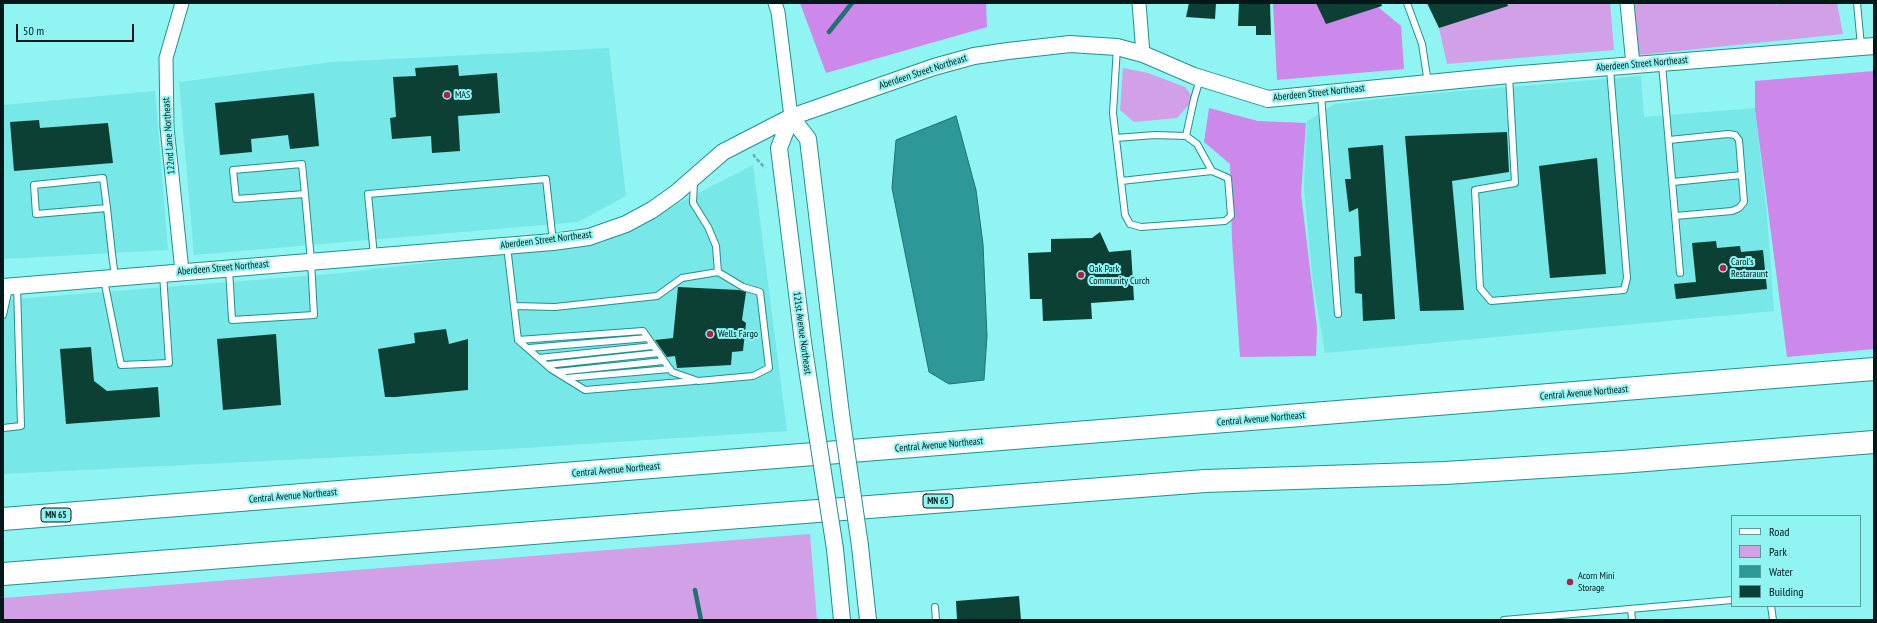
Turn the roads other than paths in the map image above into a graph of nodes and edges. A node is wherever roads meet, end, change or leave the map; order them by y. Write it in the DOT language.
graph roads {
  1 [pos="182,3"];
  2 [pos="775,3"];
  3 [pos="1139,3"];
  4 [pos="1407,3"];
  5 [pos="1627,3"];
  6 [pos="1857,3"];
  7 [pos="1117,47"];
  8 [pos="1867,47"];
  9 [pos="1143,54"];
  10 [pos="1662,62"];
  11 [pos="1633,65"];
  12 [pos="1610,67"];
  13 [pos="1509,75"];
  14 [pos="1201,78"];
  15 [pos="1428,82"];
  16 [pos="1321,93"];
  17 [pos="791,117"];
  18 [pos="1186,136"];
  19 [pos="1116,138"];
  20 [pos="1669,140"];
  21 [pos="1212,171"];
  22 [pos="1742,175"];
  23 [pos="695,176"];
  24 [pos="1121,180"];
  25 [pos="1673,182"];
  26 [pos="305,194"];
  27 [pos="107,208"];
  28 [pos="1675,216"];
  29 [pos="553,242"];
  30 [pos="508,245"];
  31 [pos="374,256"];
  32 [pos="311,261"];
  33 [pos="229,268"];
  34 [pos="182,272"];
  35 [pos="718,272"];
  36 [pos="163,273"];
  37 [pos="1680,273"];
  38 [pos="109,278"];
  39 [pos="10,286"];
  40 [pos="514,306"];
  41 [pos="1338,314"];
  42 [pos="3,315"];
  43 [pos="648,338"];
  44 [pos="518,340"];
  45 [pos="654,346"];
  46 [pos="529,348"];
  47 [pos="659,353"];
  48 [pos="540,358"];
  49 [pos="664,361"];
  50 [pos="547,365"];
  51 [pos="670,369"];
  52 [pos="1874,370"];
  53 [pos="556,372"];
  54 [pos="566,378"];
  55 [pos="698,380"];
  56 [pos="3,428"];
  57 [pos="1874,442"];
  58 [pos="3,505"];
  59 [pos="109,510"];
  60 [pos="3,519"];
  61 [pos="3,574"];
  62 [pos="1731,600"];
  63 [pos="935,607"];
  64 [pos="1772,607"];
  65 [pos="1631,609"];
  66 [pos="842,620"];
  67 [pos="868,620"];
  68 [pos="936,620"];
  69 [pos="1504,620"];
  70 [pos="1632,620"];
  71 [pos="1773,620"];
  1 -- 34 [label="street, 122nd Lane Northeast"];
  2 -- 17 [label="street, 121st Avenue Northeast"];
  3 -- 9 [label="street"];
  4 -- 15 [label="lane"];
  5 -- 11 [label="street"];
  6 -- 8 [label="lane"];
  7 -- 9 [label="street, Aberdeen Street Northeast"];
  7 -- 17 [label="street, Aberdeen Street Northeast"];
  7 -- 19 [label="lane"];
  8 -- 10 [label="street, Aberdeen Street Northeast"];
  9 -- 14 [label="street, Aberdeen Street Northeast"];
  10 -- 11 [label="street, Aberdeen Street Northeast"];
  10 -- 20 [label="lane"];
  11 -- 12 [label="street, Aberdeen Street Northeast"];
  12 -- 13 [label="street, Aberdeen Street Northeast"];
  12 -- 13 [label="lane"];
  13 -- 15 [label="street, Aberdeen Street Northeast"];
  14 -- 16 [label="street, Aberdeen Street Northeast"];
  14 -- 18 [label="lane"];
  15 -- 16 [label="street, Aberdeen Street Northeast"];
  16 -- 41 [label="lane"];
  17 -- 23 [label="street, Aberdeen Street Northeast"];
  17 -- 66 [label="street, 121st Avenue Northeast, bridge"];
  17 -- 67 [label="street, bridge"];
  18 -- 19 [label="lane"];
  18 -- 21 [label="lane"];
  19 -- 24 [label="lane"];
  20 -- 22 [label="lane"];
  20 -- 25 [label="lane"];
  21 -- 24 [label="lane"];
  21 -- 24 [label="lane"];
  22 -- 25 [label="lane"];
  22 -- 28 [label="lane"];
  23 -- 29 [label="street, Aberdeen Street Northeast"];
  23 -- 35 [label="lane"];
  25 -- 28 [label="lane"];
  26 -- 26 [label="lane"];
  26 -- 32 [label="lane"];
  27 -- 27 [label="lane"];
  27 -- 38 [label="lane"];
  28 -- 37 [label="lane"];
  29 -- 30 [label="street, Aberdeen Street Northeast"];
  29 -- 31 [label="lane"];
  30 -- 31 [label="street, Aberdeen Street Northeast"];
  30 -- 40 [label="lane"];
  31 -- 32 [label="street, Aberdeen Street Northeast"];
  32 -- 33 [label="street, Aberdeen Street Northeast"];
  32 -- 33 [label="lane"];
  33 -- 34 [label="street, Aberdeen Street Northeast"];
  34 -- 36 [label="street, Aberdeen Street Northeast"];
  35 -- 40 [label="lane"];
  35 -- 55 [label="lane"];
  36 -- 38 [label="street, Aberdeen Street Northeast"];
  36 -- 38 [label="lane"];
  38 -- 39 [label="street, Aberdeen Street Northeast"];
  39 -- 42 [label="lane"];
  39 -- 56 [label="lane"];
  40 -- 44 [label="lane"];
  43 -- 44 [label="lane"];
  43 -- 45 [label="lane"];
  43 -- 46 [label="lane"];
  44 -- 46 [label="lane"];
  45 -- 47 [label="lane"];
  45 -- 48 [label="lane"];
  46 -- 48 [label="lane"];
  47 -- 49 [label="lane"];
  47 -- 50 [label="lane"];
  48 -- 50 [label="lane"];
  49 -- 51 [label="lane"];
  49 -- 53 [label="lane"];
  50 -- 53 [label="lane"];
  51 -- 54 [label="lane"];
  51 -- 55 [label="lane"];
  52 -- 59 [label="highway, Central Avenue Northeast / MN 65"];
  53 -- 54 [label="lane"];
  54 -- 55 [label="lane"];
  57 -- 61 [label="highway, MN 65"];
  58 -- 59 [label="highway"];
  59 -- 60 [label="highway, Central Avenue Northeast / MN 65"];
  62 -- 65 [label="lane"];
  63 -- 68 [label="lane"];
  64 -- 71 [label="lane"];
  65 -- 69 [label="lane"];
  65 -- 70 [label="lane"];
}
